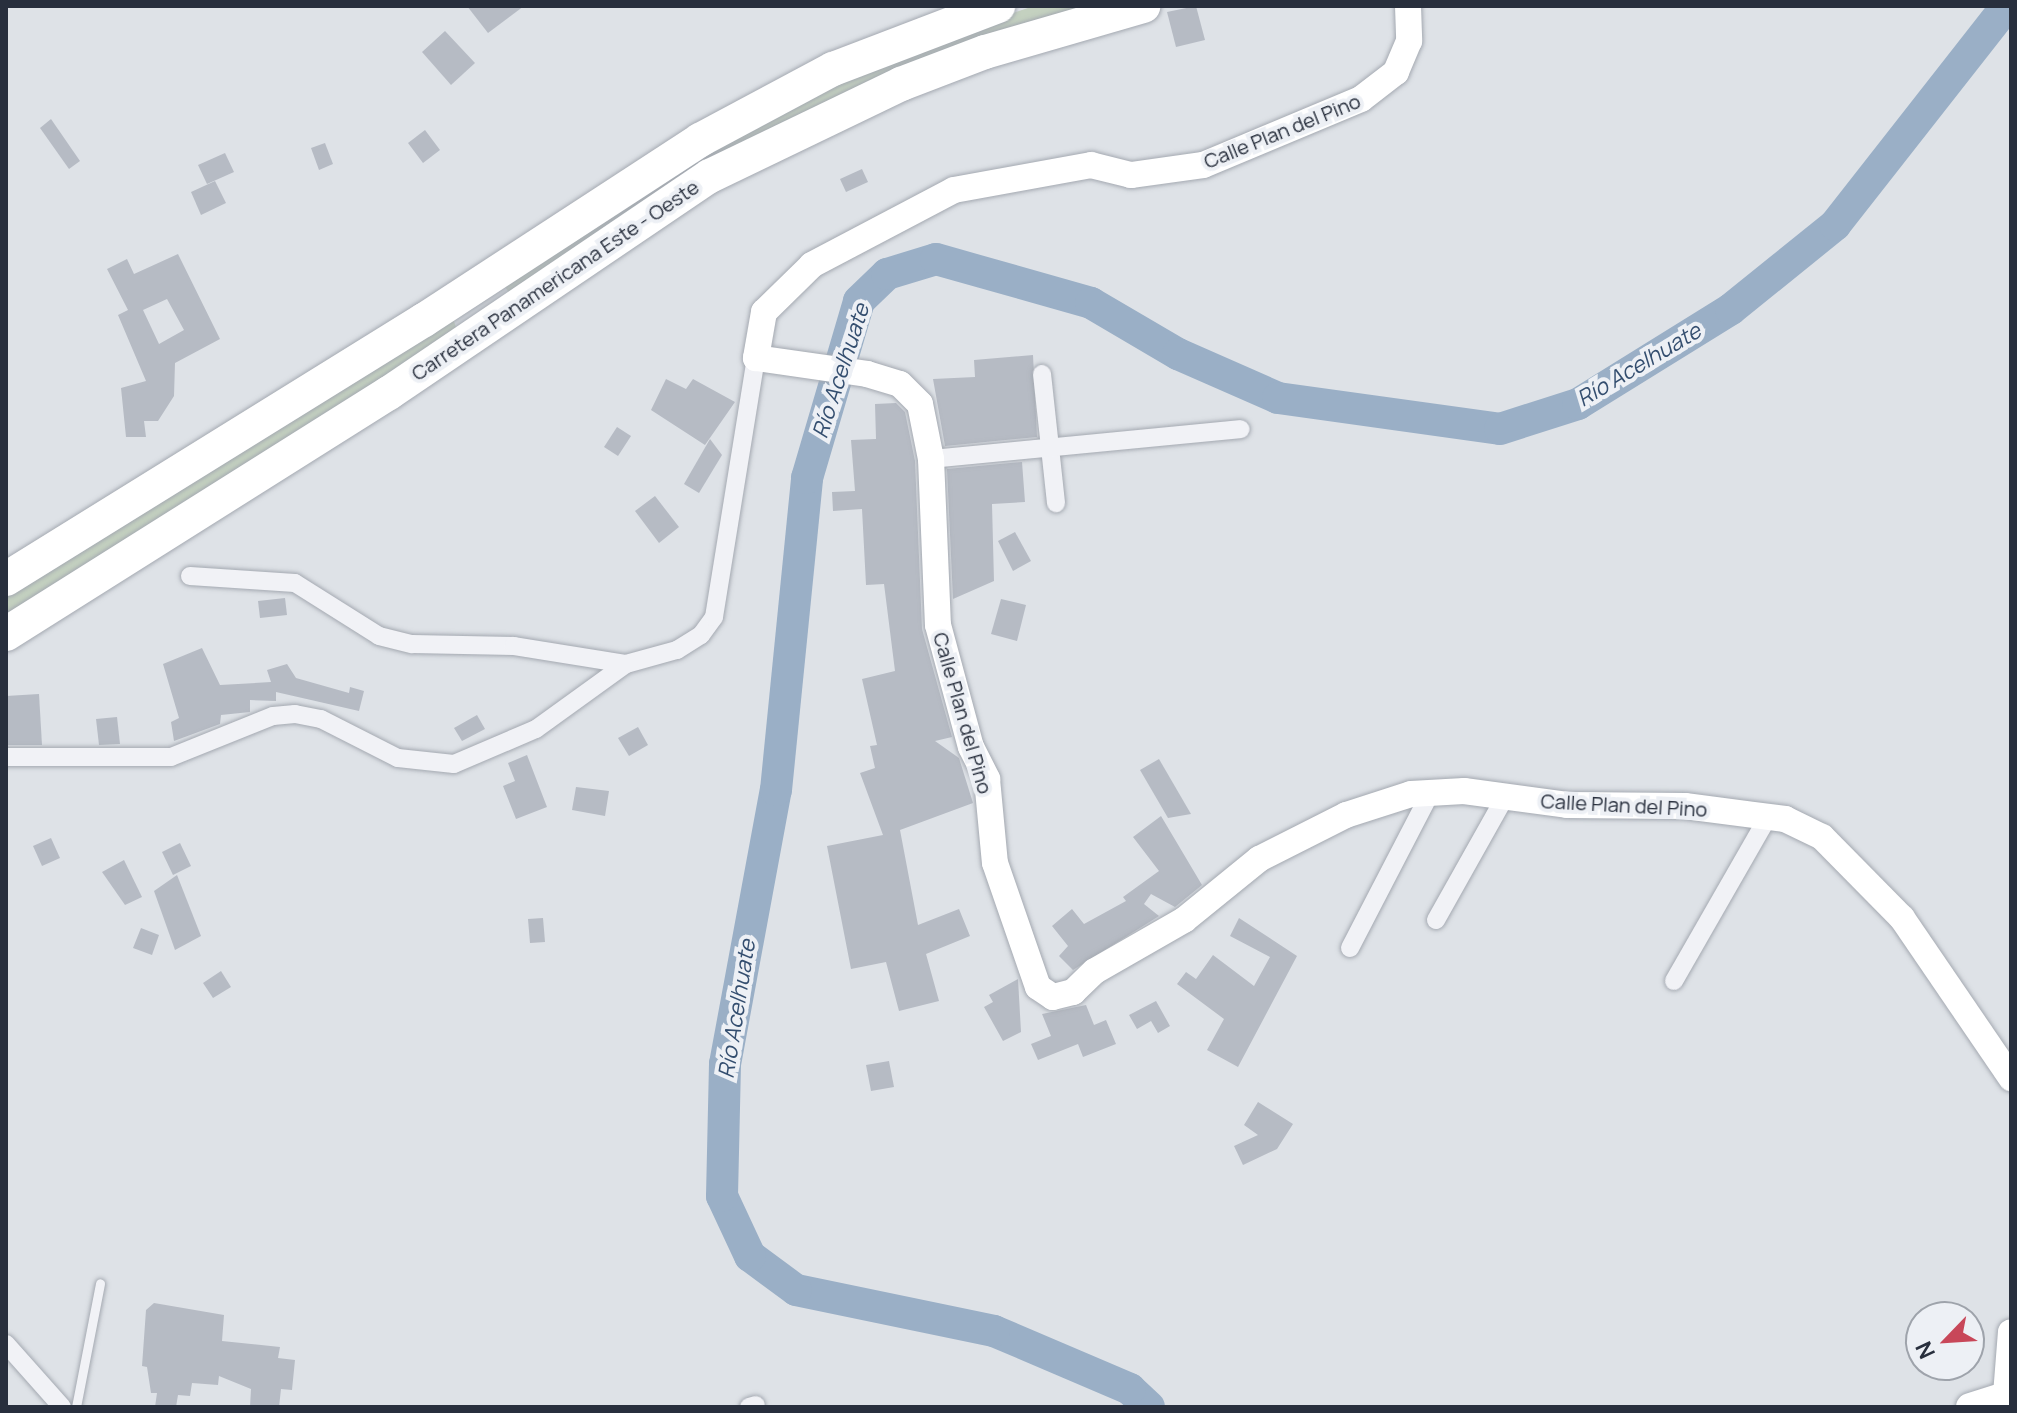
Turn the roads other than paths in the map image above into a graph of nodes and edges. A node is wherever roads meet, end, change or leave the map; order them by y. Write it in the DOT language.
graph roads {
  1 [pos="998,6"];
  2 [pos="1143,6"];
  3 [pos="1408,6"];
  4 [pos="495,273"];
  5 [pos="517,305"];
  6 [pos="437,312"];
  7 [pos="459,345"];
  8 [pos="756,358"];
  9 [pos="1042,374"];
  10 [pos="1241,429"];
  11 [pos="1050,448"];
  12 [pos="931,459"];
  13 [pos="1056,503"];
  14 [pos="190,576"];
  15 [pos="6,579"];
  16 [pos="6,634"];
  17 [pos="626,664"];
  18 [pos="6,757"];
  19 [pos="1431,792"];
  20 [pos="1505,797"];
  21 [pos="1768,817"];
  22 [pos="1436,920"];
  23 [pos="1350,948"];
  24 [pos="1674,981"];
  25 [pos="2011,1078"];
  26 [pos="100,1283"];
  27 [pos="2011,1332"];
  28 [pos="6,1344"];
  29 [pos="2009,1394"];
  30 [pos="62,1407"];
  31 [pos="76,1407"];
  32 [pos="1970,1407"];
  1 -- 4 [label="highway, Carretera Panamericana Este - Oeste"];
  2 -- 5 [label="highway, Carretera Panamericana Este - Oeste"];
  3 -- 8 [label="street, Calle Plan del Pino"];
  4 -- 5 [label="highway"];
  4 -- 6 [label="highway, Carretera Panamericana Este - Oeste"];
  5 -- 7 [label="highway, Carretera Panamericana Este - Oeste"];
  6 -- 7 [label="highway"];
  6 -- 15 [label="highway, Carretera Panamericana Este - Oeste"];
  7 -- 16 [label="highway, Carretera Panamericana Este - Oeste"];
  8 -- 12 [label="street, Calle Plan del Pino"];
  8 -- 17 [label="street"];
  9 -- 11 [label="street"];
  10 -- 11 [label="street"];
  11 -- 12 [label="street"];
  11 -- 13 [label="street"];
  12 -- 19 [label="street, Calle Plan del Pino"];
  14 -- 17 [label="street"];
  17 -- 18 [label="street"];
  19 -- 20 [label="street, Calle Plan del Pino"];
  19 -- 23 [label="street"];
  20 -- 21 [label="street, Calle Plan del Pino"];
  20 -- 22 [label="street"];
  21 -- 24 [label="street"];
  21 -- 25 [label="street, Calle Plan del Pino"];
  26 -- 31 [label="lane"];
  27 -- 29 [label="street"];
  28 -- 30 [label="street"];
  29 -- 32 [label="main road"];
}
